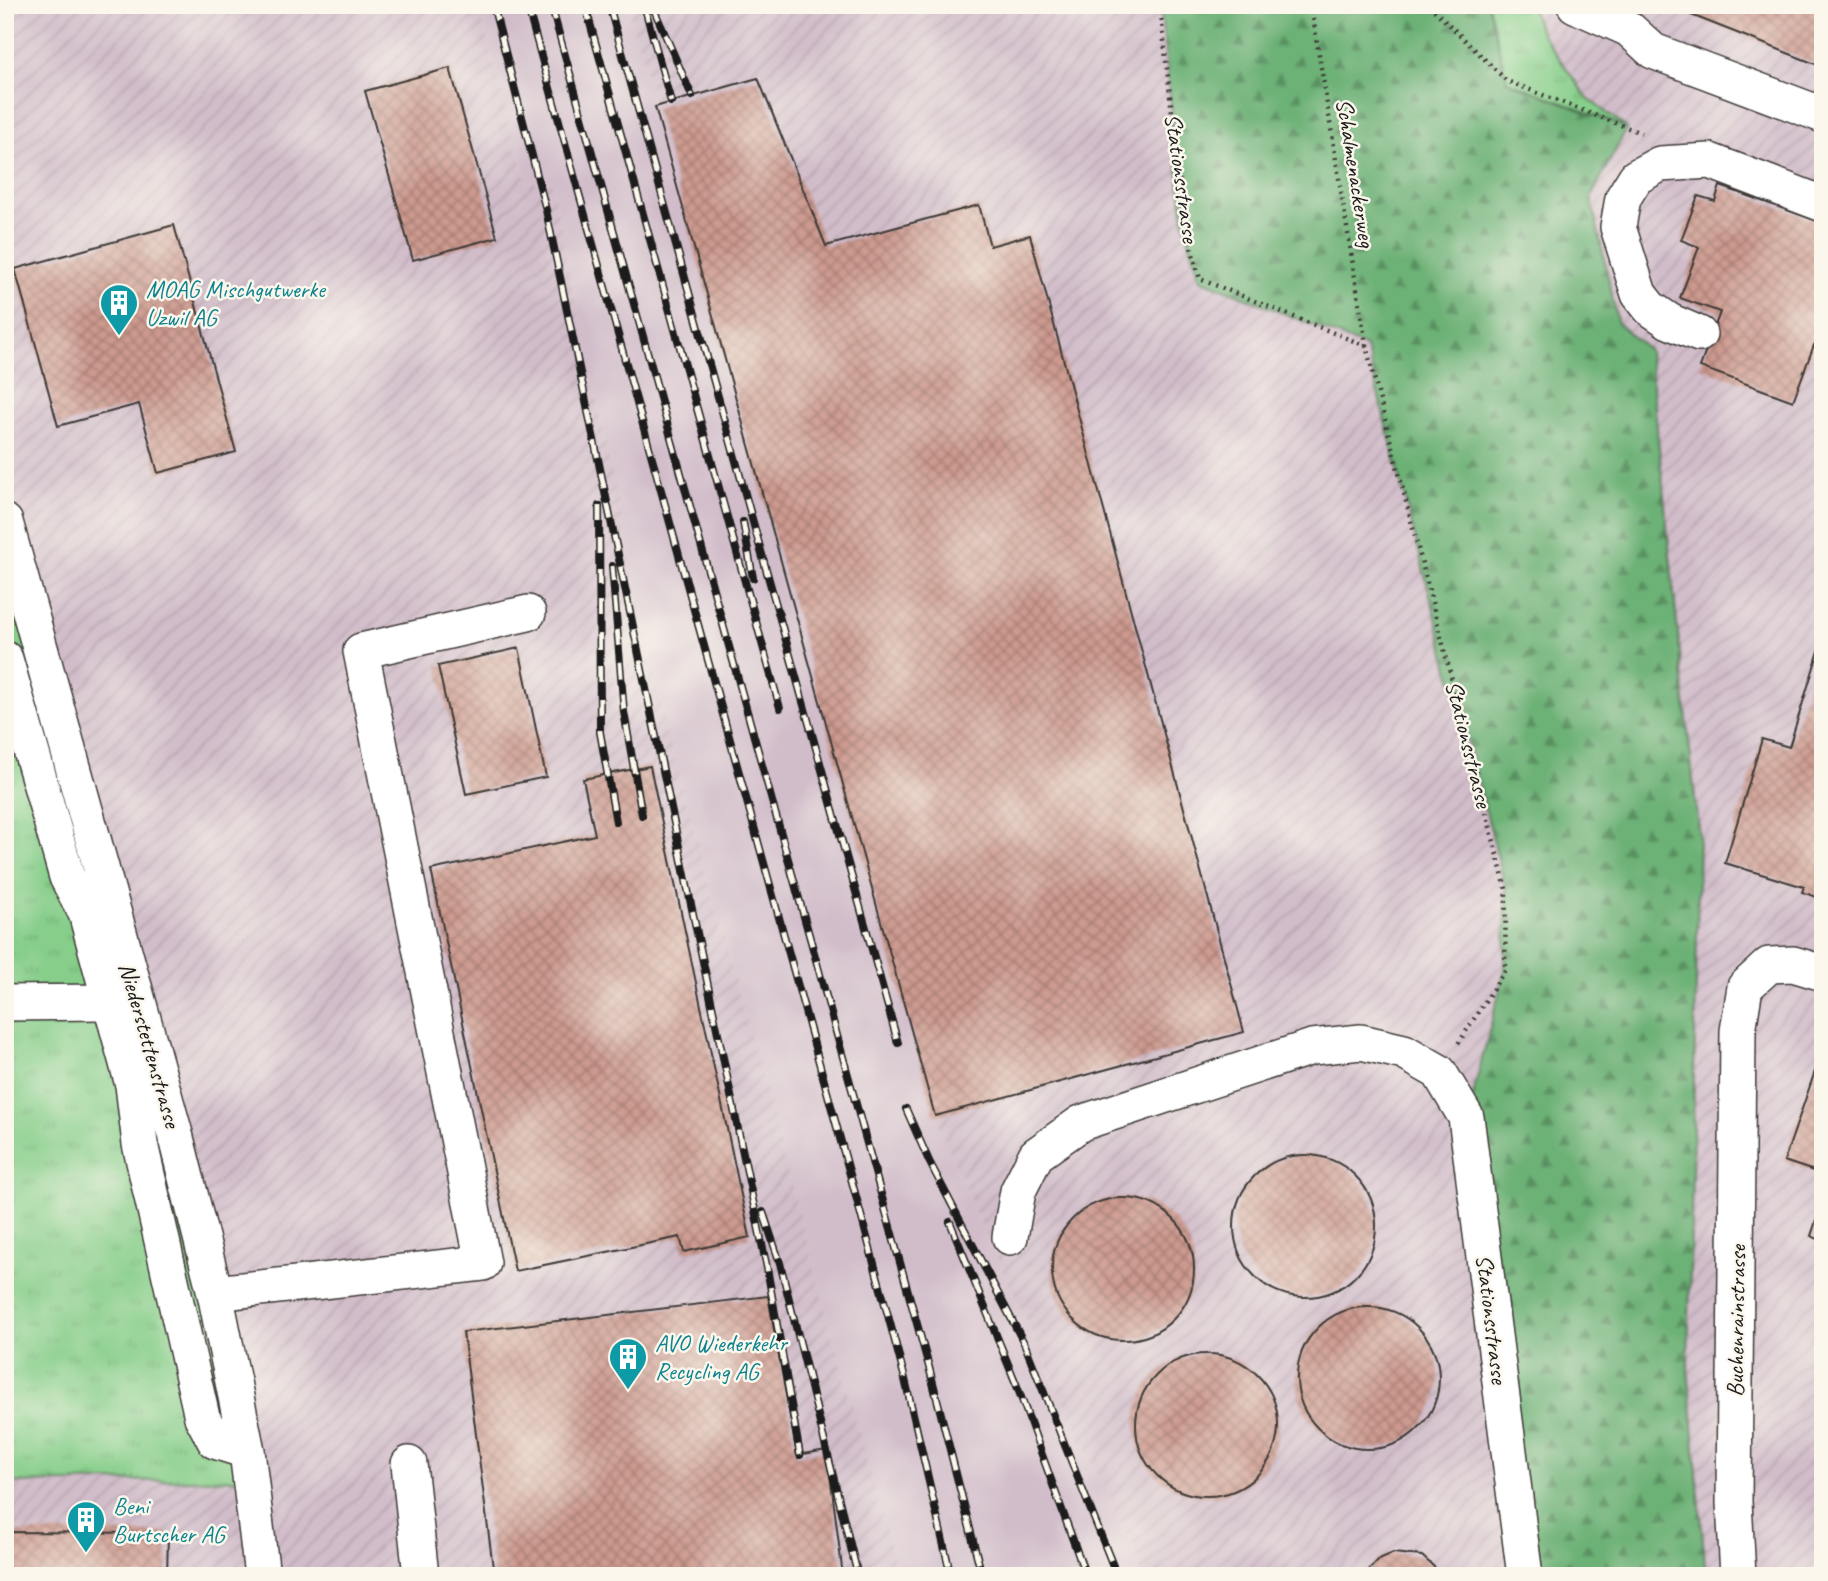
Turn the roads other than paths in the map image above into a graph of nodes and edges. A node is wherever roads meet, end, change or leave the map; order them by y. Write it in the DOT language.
graph roads {
  1 [pos="1574,5"];
  2 [pos="1823,115"];
  3 [pos="1823,204"];
  4 [pos="1699,334"];
  5 [pos="5,522"];
  6 [pos="528,613"];
  7 [pos="5,659"];
  8 [pos="1823,972"];
  9 [pos="122,997"];
  10 [pos="5,1003"];
  11 [pos="1010,1237"];
  12 [pos="215,1293"];
  13 [pos="247,1451"];
  14 [pos="409,1464"];
  15 [pos="262,1576"];
  16 [pos="421,1576"];
  17 [pos="1525,1576"];
  18 [pos="1738,1576"];
  1 -- 2 [label="street"];
  3 -- 4 [label="street"];
  5 -- 9 [label="street, Niederstettenstrasse"];
  6 -- 12 [label="street"];
  7 -- 9 [label="street"];
  8 -- 18 [label="street, Buchenrainstrasse"];
  9 -- 10 [label="street"];
  9 -- 12 [label="street, Niederstettenstrasse"];
  9 -- 13 [label="street"];
  11 -- 17 [label="street, Stationsstrasse"];
  12 -- 13 [label="street, Niederstettenstrasse"];
  13 -- 15 [label="street, Niederstettenstrasse"];
  14 -- 16 [label="street"];
}
